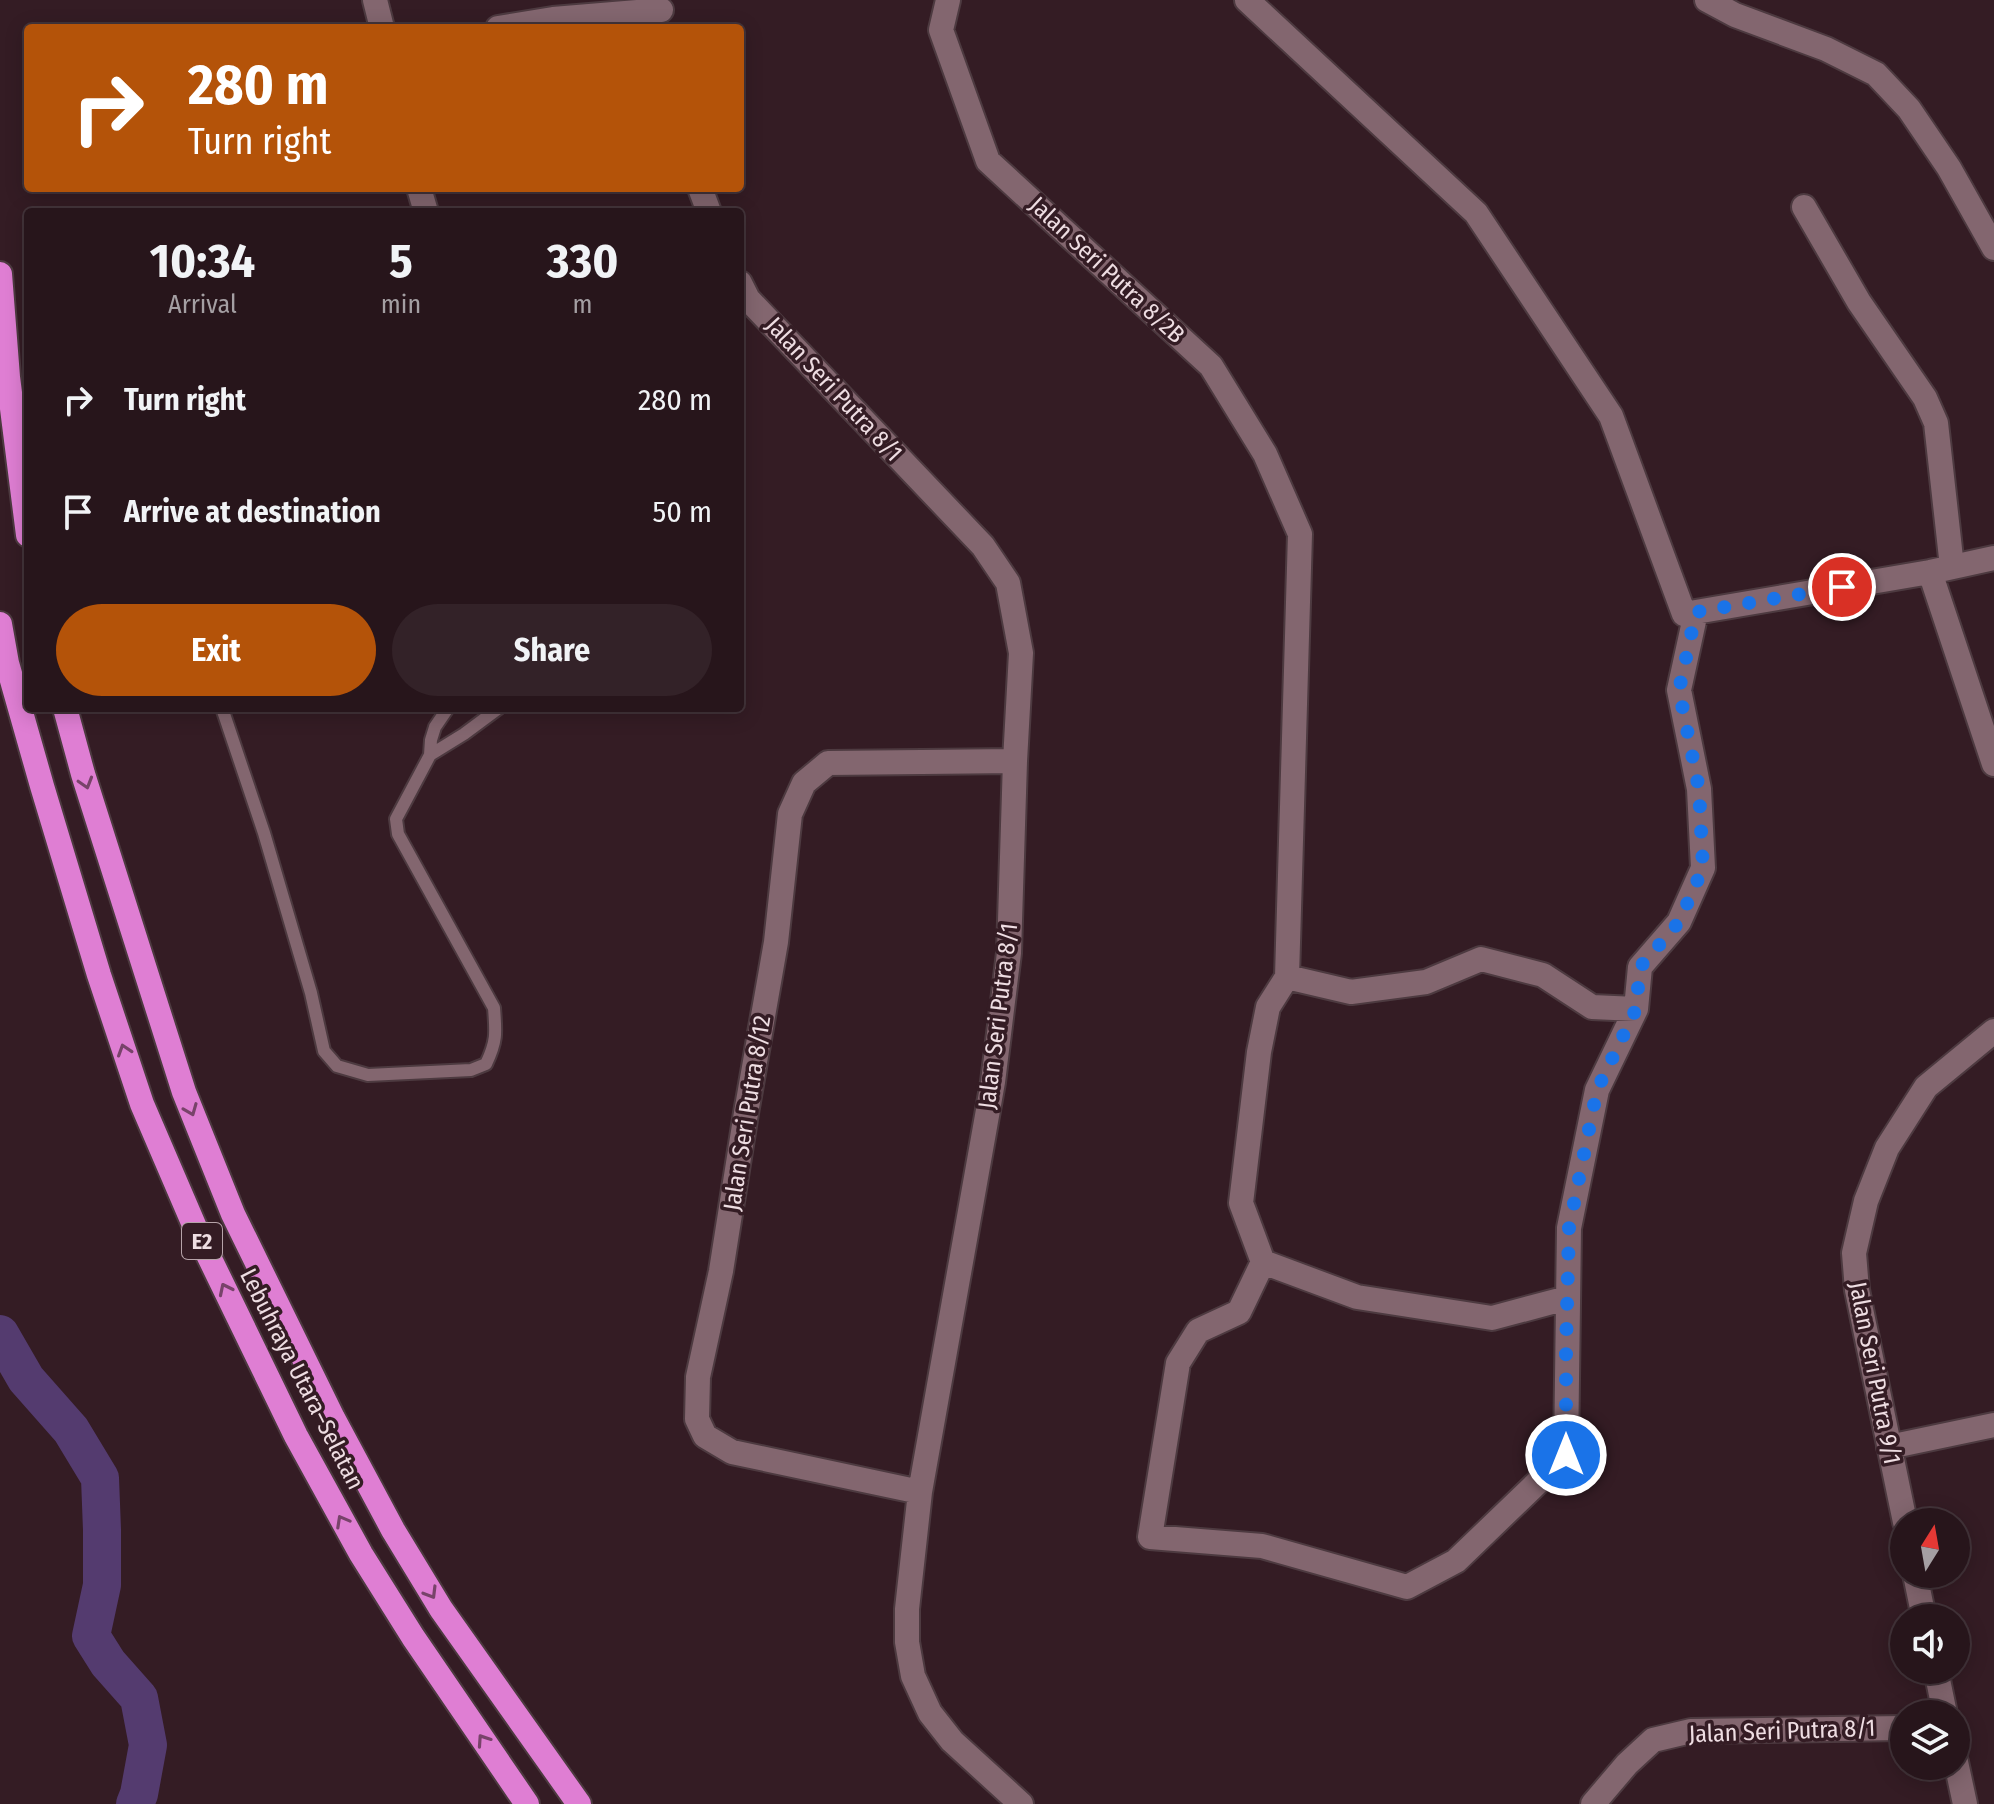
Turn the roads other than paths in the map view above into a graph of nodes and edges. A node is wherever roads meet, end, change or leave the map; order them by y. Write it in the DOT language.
graph roads {
  1 [pos="375,0"];
  2 [pos="948,0"];
  3 [pos="1247,0"];
  4 [pos="1707,0"];
  5 [pos="662,13"];
  6 [pos="381,24"];
  7 [pos="522,24"];
  8 [pos="1804,207"];
  9 [pos="1994,248"];
  10 [pos="0,274"];
  11 [pos="744,291"];
  12 [pos="24,503"];
  13 [pos="1994,558"];
  14 [pos="1941,569"];
  15 [pos="1696,612"];
  16 [pos="0,624"];
  17 [pos="66,712"];
  18 [pos="223,712"];
  19 [pos="445,712"];
  20 [pos="494,712"];
  21 [pos="430,755"];
  22 [pos="1015,761"];
  23 [pos="1994,764"];
  24 [pos="1287,977"];
  25 [pos="1636,1009"];
  26 [pos="1994,1031"];
  27 [pos="1263,1262"];
  28 [pos="1567,1298"];
  29 [pos="1994,1425"];
  30 [pos="1889,1447"];
  31 [pos="920,1492"];
  32 [pos="1902,1508"];
  33 [pos="1890,1728"];
  34 [pos="1960,1780"];
  35 [pos="527,1804"];
  36 [pos="579,1804"];
  37 [pos="1021,1804"];
  38 [pos="1593,1804"];
  39 [pos="1965,1804"];
  1 -- 6 [label="street"];
  2 -- 24 [label="street, Jalan Seri Putra 8/2B"];
  3 -- 15 [label="street"];
  4 -- 9 [label="street"];
  5 -- 7 [label="street"];
  8 -- 14 [label="street"];
  10 -- 12 [label="highway"];
  11 -- 22 [label="street, Jalan Seri Putra 8/1"];
  13 -- 14 [label="street"];
  14 -- 15 [label="street"];
  14 -- 23 [label="street"];
  15 -- 25 [label="street"];
  35 -- 16 [label="highway, Lebuhraya Utara–Selatan / E2, one-way"];
  17 -- 36 [label="highway, Lebuhraya Utara–Selatan / E2, one-way"];
  18 -- 21 [label="lane"];
  19 -- 21 [label="lane"];
  20 -- 21 [label="lane"];
  22 -- 31 [label="street, Jalan Seri Putra 8/1"];
  22 -- 31 [label="street, Jalan Seri Putra 8/12"];
  24 -- 25 [label="street"];
  24 -- 27 [label="street"];
  25 -- 28 [label="street"];
  26 -- 30 [label="street, Jalan Seri Putra 9/1"];
  27 -- 28 [label="street"];
  27 -- 28 [label="street"];
  29 -- 30 [label="street"];
  30 -- 32 [label="street, Jalan Seri Putra 9/1"];
  31 -- 37 [label="street, Jalan Seri Putra 8/1"];
  33 -- 38 [label="street, Jalan Seri Putra 8/1"];
  34 -- 39 [label="street"];
}
